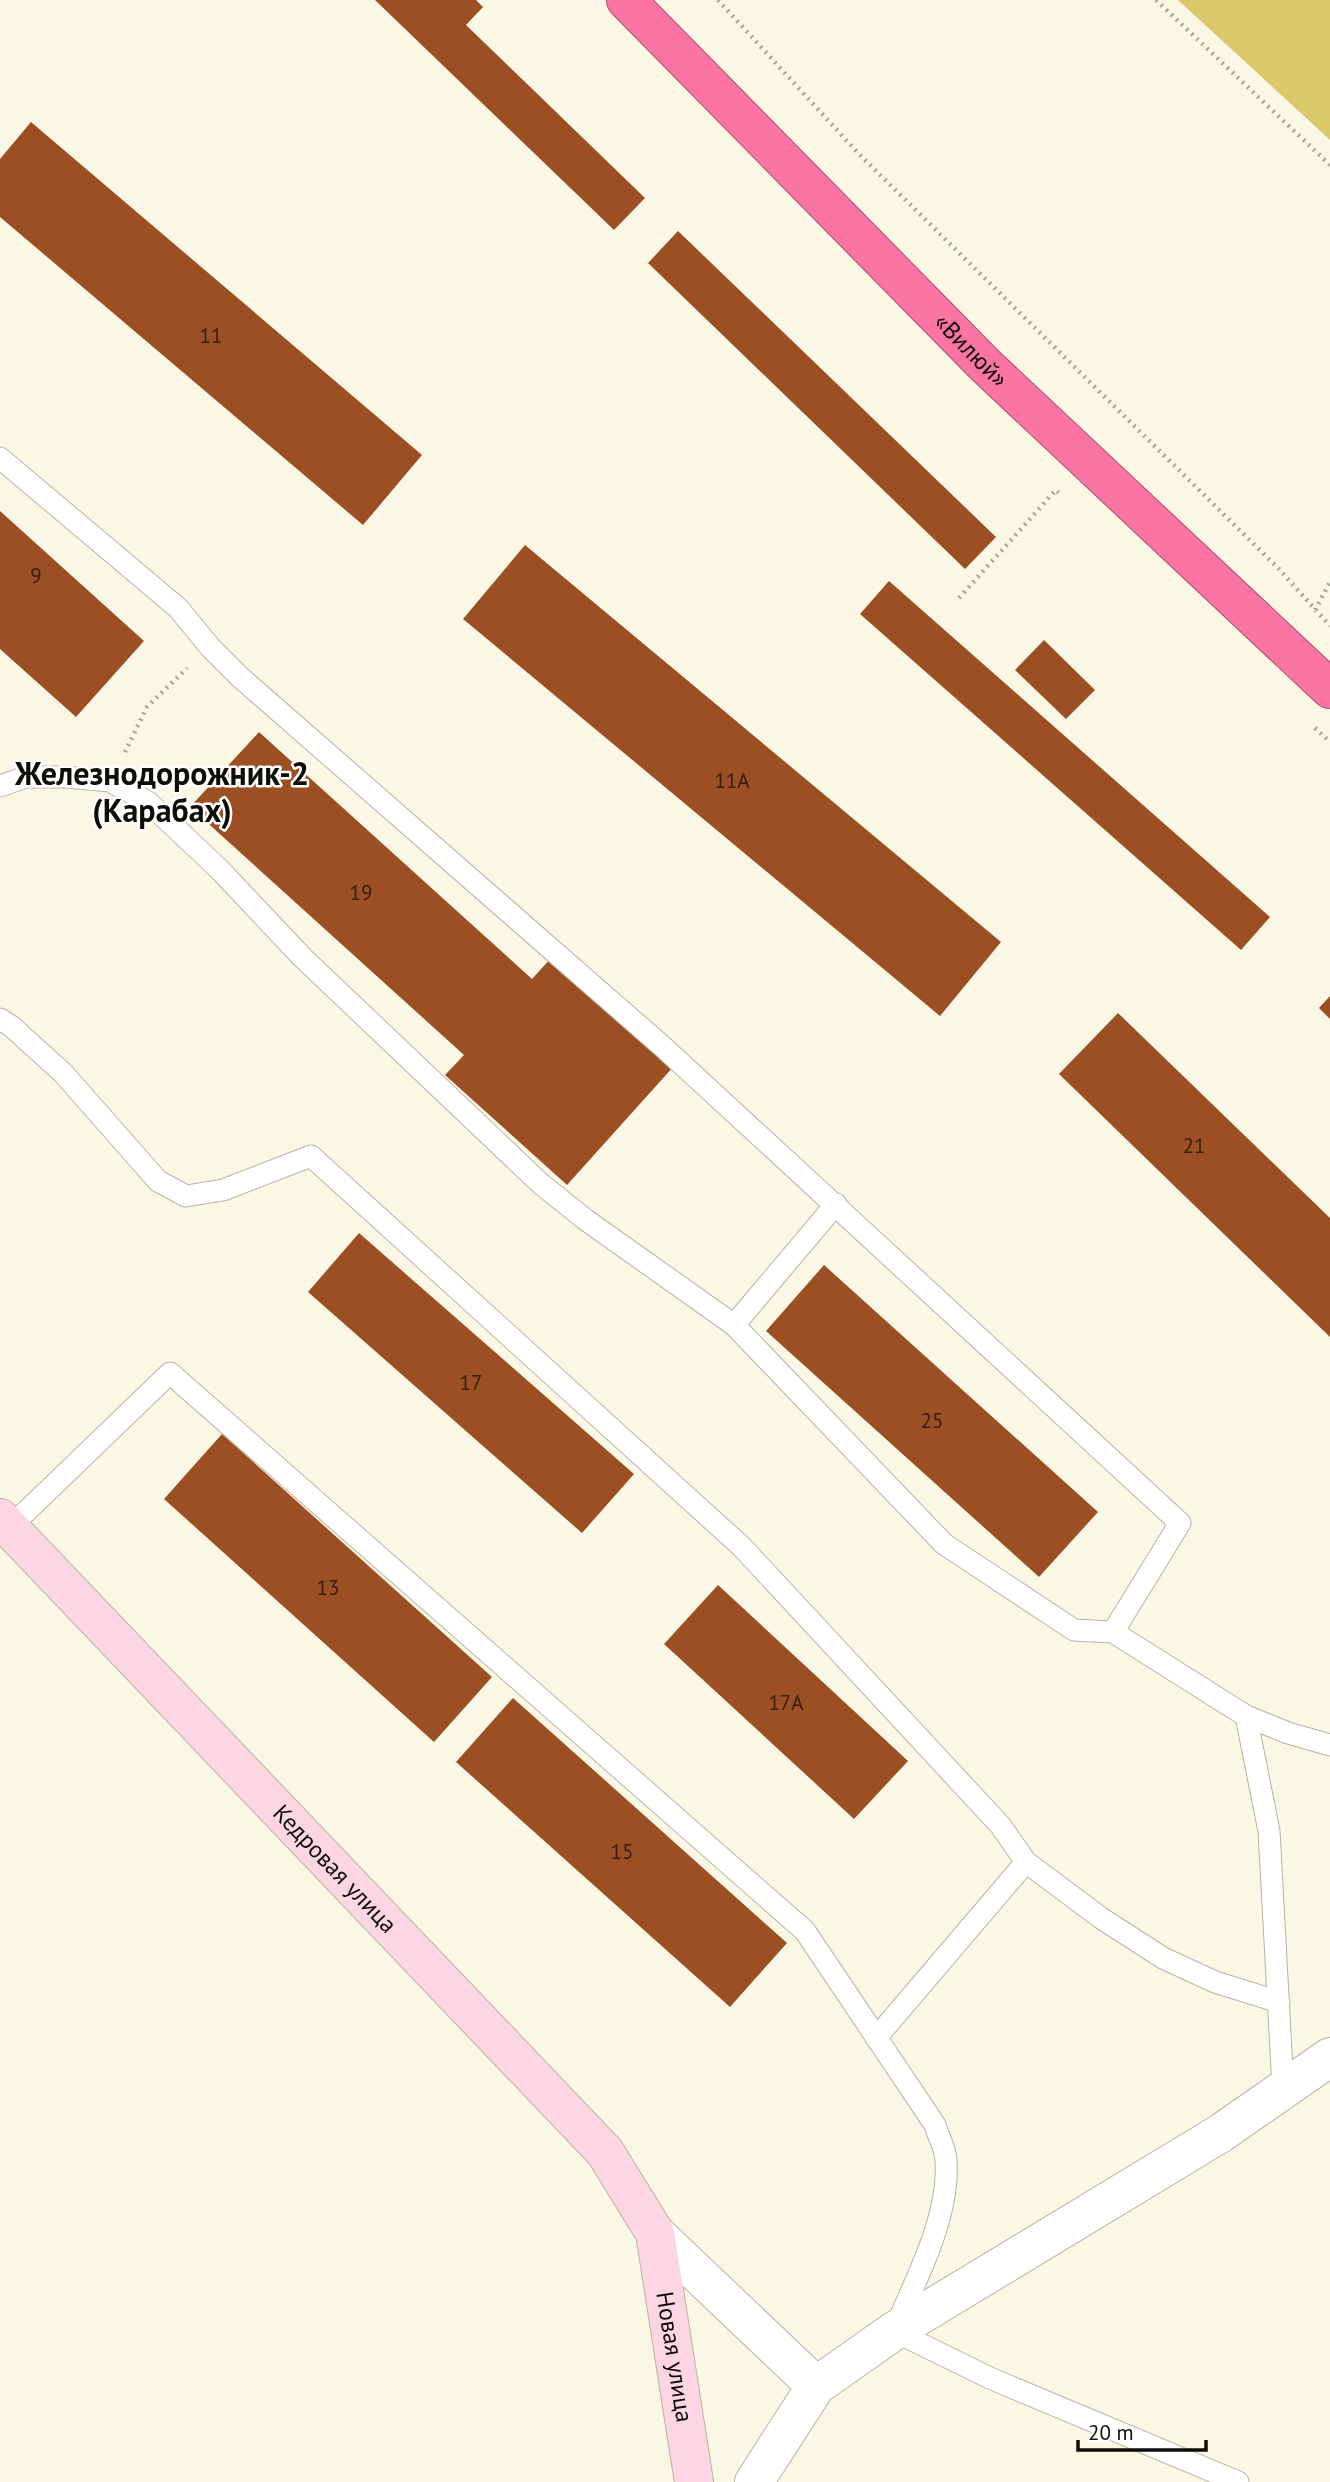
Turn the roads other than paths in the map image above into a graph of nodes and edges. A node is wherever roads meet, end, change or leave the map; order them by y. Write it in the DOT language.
graph roads {
  1 [pos="626,0"];
  2 [pos="0,458"];
  3 [pos="1330,689"];
  4 [pos="0,786"];
  5 [pos="0,1019"];
  6 [pos="836,1204"];
  7 [pos="734,1325"];
  8 [pos="5,1523"];
  9 [pos="1113,1632"];
  10 [pos="1246,1716"];
  11 [pos="1330,1745"];
  12 [pos="1026,1862"];
  13 [pos="1279,2002"];
  14 [pos="876,2038"];
  15 [pos="1330,2057"];
  16 [pos="1283,2088"];
  17 [pos="655,2233"];
  18 [pos="894,2331"];
  19 [pos="816,2386"];
  20 [pos="694,2482"];
  21 [pos="754,2482"];
  22 [pos="1238,2482"];
  1 -- 3 [label="highway, «Вилюй»"];
  2 -- 6 [label="lane"];
  4 -- 7 [label="lane"];
  5 -- 12 [label="lane"];
  6 -- 7 [label="lane"];
  6 -- 9 [label="lane"];
  7 -- 9 [label="lane"];
  8 -- 14 [label="lane"];
  8 -- 17 [label="street, Кедровая улица"];
  9 -- 10 [label="lane"];
  10 -- 11 [label="lane"];
  10 -- 13 [label="lane"];
  12 -- 13 [label="lane"];
  12 -- 14 [label="lane"];
  13 -- 16 [label="lane"];
  14 -- 18 [label="lane"];
  15 -- 16 [label="street"];
  16 -- 18 [label="street"];
  17 -- 19 [label="street"];
  17 -- 20 [label="street, Новая улица"];
  18 -- 19 [label="street"];
  18 -- 22 [label="lane"];
  19 -- 21 [label="street"];
}
